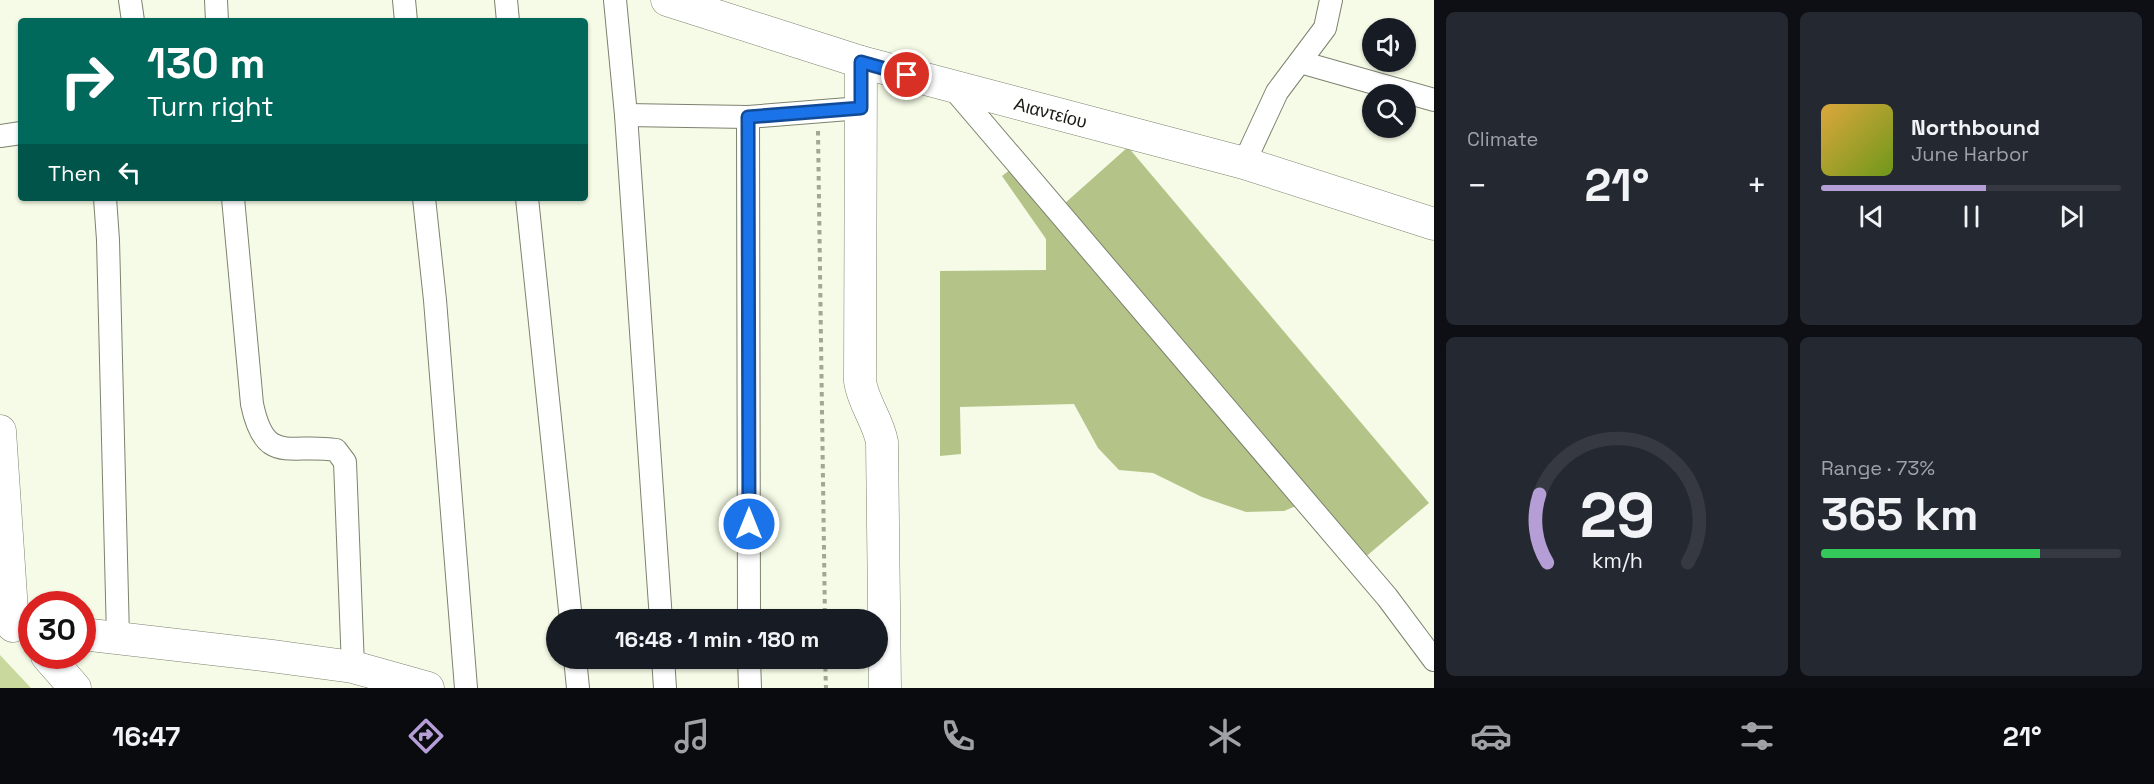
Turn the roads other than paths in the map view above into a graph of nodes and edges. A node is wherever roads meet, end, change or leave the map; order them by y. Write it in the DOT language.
graph roads {
  1 [pos="130,0"];
  2 [pos="216,0"];
  3 [pos="404,0"];
  4 [pos="506,0"];
  5 [pos="615,0"];
  6 [pos="667,0"];
  7 [pos="1331,0"];
  8 [pos="700,5"];
  9 [pos="133,18"];
  10 [pos="218,18"];
  11 [pos="406,18"];
  12 [pos="508,18"];
  13 [pos="861,62"];
  14 [pos="1300,62"];
  15 [pos="952,87"];
  16 [pos="1434,100"];
  17 [pos="861,108"];
  18 [pos="626,115"];
  19 [pos="748,117"];
  20 [pos="18,133"];
  21 [pos="0,136"];
  22 [pos="1244,163"];
  23 [pos="105,201"];
  24 [pos="233,201"];
  25 [pos="424,201"];
  26 [pos="527,201"];
  27 [pos="1434,224"];
  28 [pos="0,431"];
  29 [pos="570,609"];
  30 [pos="660,609"];
  31 [pos="749,609"];
  32 [pos="18,617"];
  33 [pos="96,635"];
  34 [pos="118,637"];
  35 [pos="1434,660"];
  36 [pos="353,667"];
  37 [pos="58,669"];
  38 [pos="576,669"];
  39 [pos="664,669"];
  40 [pos="750,669"];
  41 [pos="75,688"];
  42 [pos="428,688"];
  43 [pos="466,688"];
  44 [pos="578,688"];
  45 [pos="665,688"];
  46 [pos="750,688"];
  47 [pos="885,688"];
  1 -- 9 [label="street"];
  2 -- 10 [label="street"];
  3 -- 11 [label="street"];
  4 -- 12 [label="street"];
  5 -- 18 [label="street"];
  6 -- 8 [label="street, Αιαντείου"];
  7 -- 14 [label="street"];
  8 -- 13 [label="street, Αιαντείου"];
  13 -- 15 [label="street, Αιαντείου"];
  13 -- 17 [label="street"];
  14 -- 16 [label="street"];
  14 -- 22 [label="street"];
  15 -- 22 [label="street, Αιαντείου"];
  15 -- 35 [label="street"];
  17 -- 19 [label="street"];
  17 -- 47 [label="street"];
  18 -- 19 [label="street"];
  18 -- 30 [label="street"];
  19 -- 31 [label="street"];
  20 -- 21 [label="street"];
  22 -- 27 [label="street, Αιαντείου"];
  23 -- 34 [label="street"];
  24 -- 36 [label="street"];
  25 -- 43 [label="street"];
  26 -- 29 [label="street"];
  28 -- 32 [label="street"];
  33 -- 34 [label="street"];
  34 -- 36 [label="street"];
  36 -- 42 [label="street"];
  37 -- 41 [label="street"];
  38 -- 44 [label="street"];
  39 -- 45 [label="street"];
  40 -- 46 [label="street"];
}
